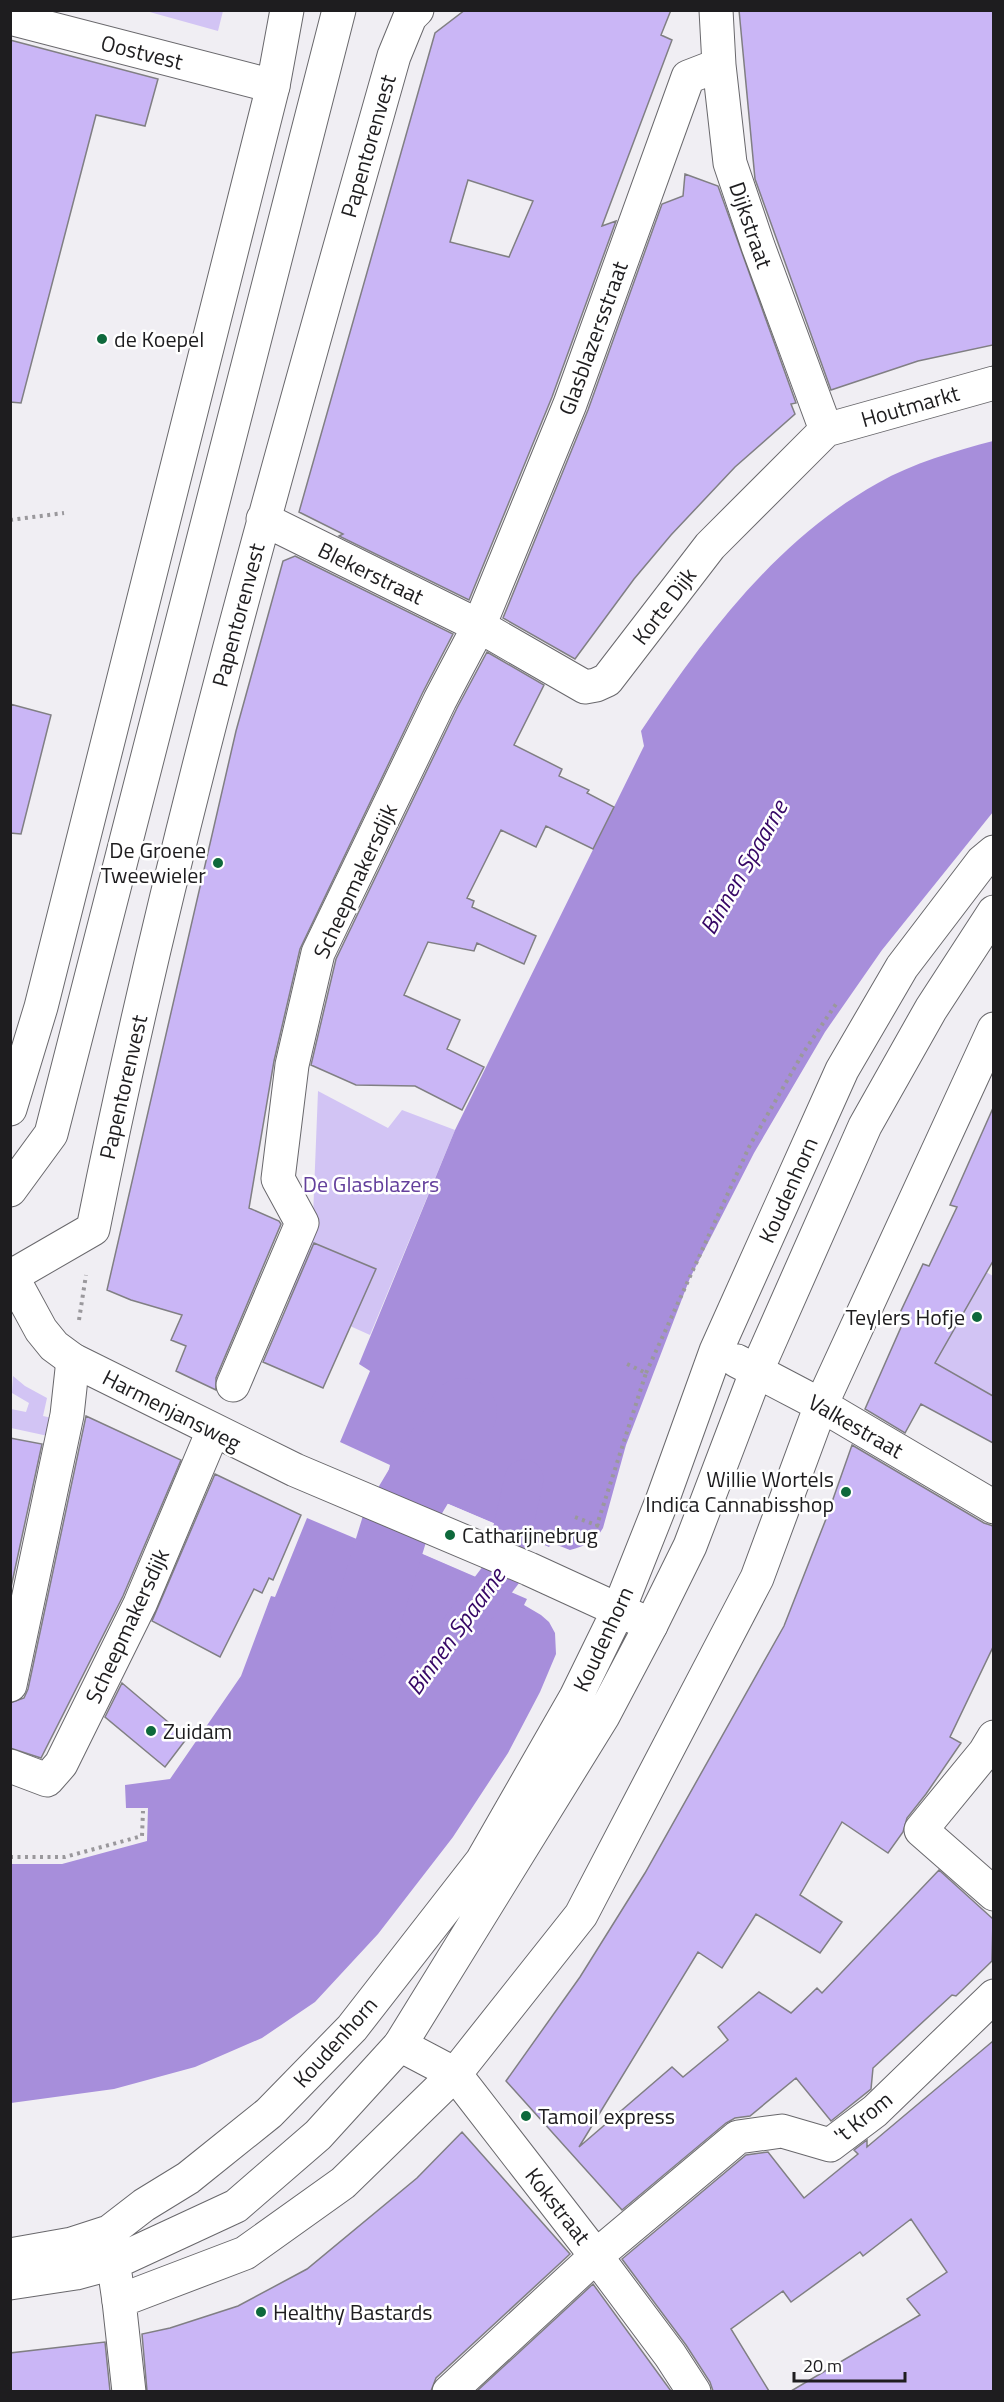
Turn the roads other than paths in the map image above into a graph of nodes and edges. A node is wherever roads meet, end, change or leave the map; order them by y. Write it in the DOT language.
graph roads {
  1 [pos="286,10"];
  2 [pos="339,10"];
  3 [pos="417,10"];
  4 [pos="716,10"];
  5 [pos="10,18"];
  6 [pos="719,64"];
  7 [pos="273,86"];
  8 [pos="993,383"];
  9 [pos="826,430"];
  10 [pos="263,519"];
  11 [pos="479,626"];
  12 [pos="993,852"];
  13 [pos="993,912"];
  14 [pos="993,1029"];
  15 [pos="10,1109"];
  16 [pos="10,1190"];
  17 [pos="11,1276"];
  18 [pos="716,1351"];
  19 [pos="73,1360"];
  20 [pos="757,1370"];
  21 [pos="234,1385"];
  22 [pos="821,1405"];
  23 [pos="213,1431"];
  24 [pos="993,1507"];
  25 [pos="619,1609"];
  26 [pos="651,1625"];
  27 [pos="10,1685"];
  28 [pos="993,1737"];
  29 [pos="10,1766"];
  30 [pos="993,1894"];
  31 [pos="993,1996"];
  32 [pos="352,2028"];
  33 [pos="400,2045"];
  34 [pos="455,2074"];
  35 [pos="111,2248"];
  36 [pos="10,2255"];
  37 [pos="596,2256"];
  38 [pos="10,2283"];
  39 [pos="120,2301"];
  40 [pos="129,2391"];
  41 [pos="449,2391"];
  42 [pos="694,2391"];
  1 -- 7 [label="street"];
  2 -- 16 [label="street"];
  3 -- 10 [label="street, Papentorenvest"];
  4 -- 6 [label="street, Dijkstraat"];
  5 -- 7 [label="street, Oostvest"];
  6 -- 9 [label="street, Dijkstraat"];
  6 -- 11 [label="street, Glasblazersstraat"];
  7 -- 15 [label="street"];
  8 -- 9 [label="street, Houtmarkt"];
  9 -- 11 [label="street, Korte Dijk"];
  10 -- 11 [label="street, Blekerstraat"];
  10 -- 17 [label="street, Papentorenvest"];
  11 -- 21 [label="street, Scheepmakersdijk"];
  12 -- 18 [label="street, Koudenhorn"];
  13 -- 20 [label="street, Koudenhorn"];
  14 -- 22 [label="street"];
  17 -- 19 [label="street, Harmenjansweg"];
  18 -- 20 [label="street, Valkestraat"];
  18 -- 25 [label="street, Koudenhorn"];
  19 -- 23 [label="street, Harmenjansweg"];
  19 -- 27 [label="street"];
  20 -- 22 [label="street, Valkestraat"];
  20 -- 26 [label="street, Koudenhorn"];
  22 -- 24 [label="street, Valkestraat"];
  22 -- 34 [label="street"];
  23 -- 25 [label="street, Harmenjansweg"];
  23 -- 29 [label="street, Scheepmakersdijk"];
  25 -- 26 [label="street"];
  25 -- 32 [label="street, Koudenhorn"];
  26 -- 33 [label="street, Koudenhorn"];
  28 -- 30 [label="street"];
  31 -- 37 [label="street, 't Krom"];
  32 -- 33 [label="street, Kokstraat"];
  32 -- 35 [label="street, Koudenhorn"];
  33 -- 34 [label="street, Kokstraat"];
  33 -- 35 [label="street, Koudenhorn"];
  34 -- 37 [label="street, Kokstraat"];
  34 -- 39 [label="street"];
  35 -- 36 [label="street, Koudenhorn"];
  35 -- 38 [label="street, Koudenhorn"];
  35 -- 39 [label="street"];
  37 -- 41 [label="street"];
  37 -- 42 [label="street, Kokstraat"];
  39 -- 40 [label="street"];
}
